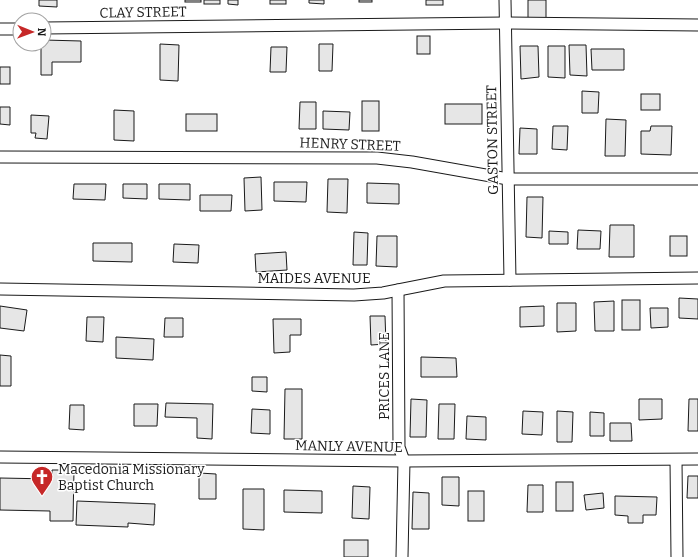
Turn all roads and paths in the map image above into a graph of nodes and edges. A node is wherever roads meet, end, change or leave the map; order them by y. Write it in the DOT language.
graph roads {
  1 [pos="505,0"];
  2 [pos="505,23"];
  3 [pos="698,25"];
  4 [pos="52,28"];
  5 [pos="0,29"];
  6 [pos="12,29"];
  7 [pos="0,157"];
  8 [pos="508,179"];
  9 [pos="698,179"];
  10 [pos="698,278"];
  11 [pos="510,280"];
  12 [pos="0,289"];
  13 [pos="398,290"];
  14 [pos="0,457"];
  15 [pos="698,459"];
  16 [pos="676,460"];
  17 [pos="404,461"];
  18 [pos="402,557"];
  19 [pos="677,557"];
  1 -- 2 [label="street, GASTON STREET"];
  2 -- 3 [label="street, CLAY STREET"];
  2 -- 4 [label="street, CLAY STREET"];
  2 -- 8 [label="street, GASTON STREET"];
  5 -- 6 [label="street"];
  7 -- 8 [label="street, HENRY STREET"];
  8 -- 9 [label="street, HENRY STREET"];
  8 -- 11 [label="street, GASTON STREET"];
  10 -- 11 [label="street, MAIDES AVENUE"];
  11 -- 13 [label="street, MAIDES AVENUE"];
  12 -- 13 [label="street, MAIDES AVENUE"];
  13 -- 17 [label="street, PRICES LANE"];
  14 -- 17 [label="street, MANLY AVENUE"];
  15 -- 16 [label="street, MANLY AVENUE"];
  16 -- 17 [label="street, MANLY AVENUE"];
  16 -- 19 [label="street"];
  17 -- 18 [label="street, PRICES LANE"];
}
